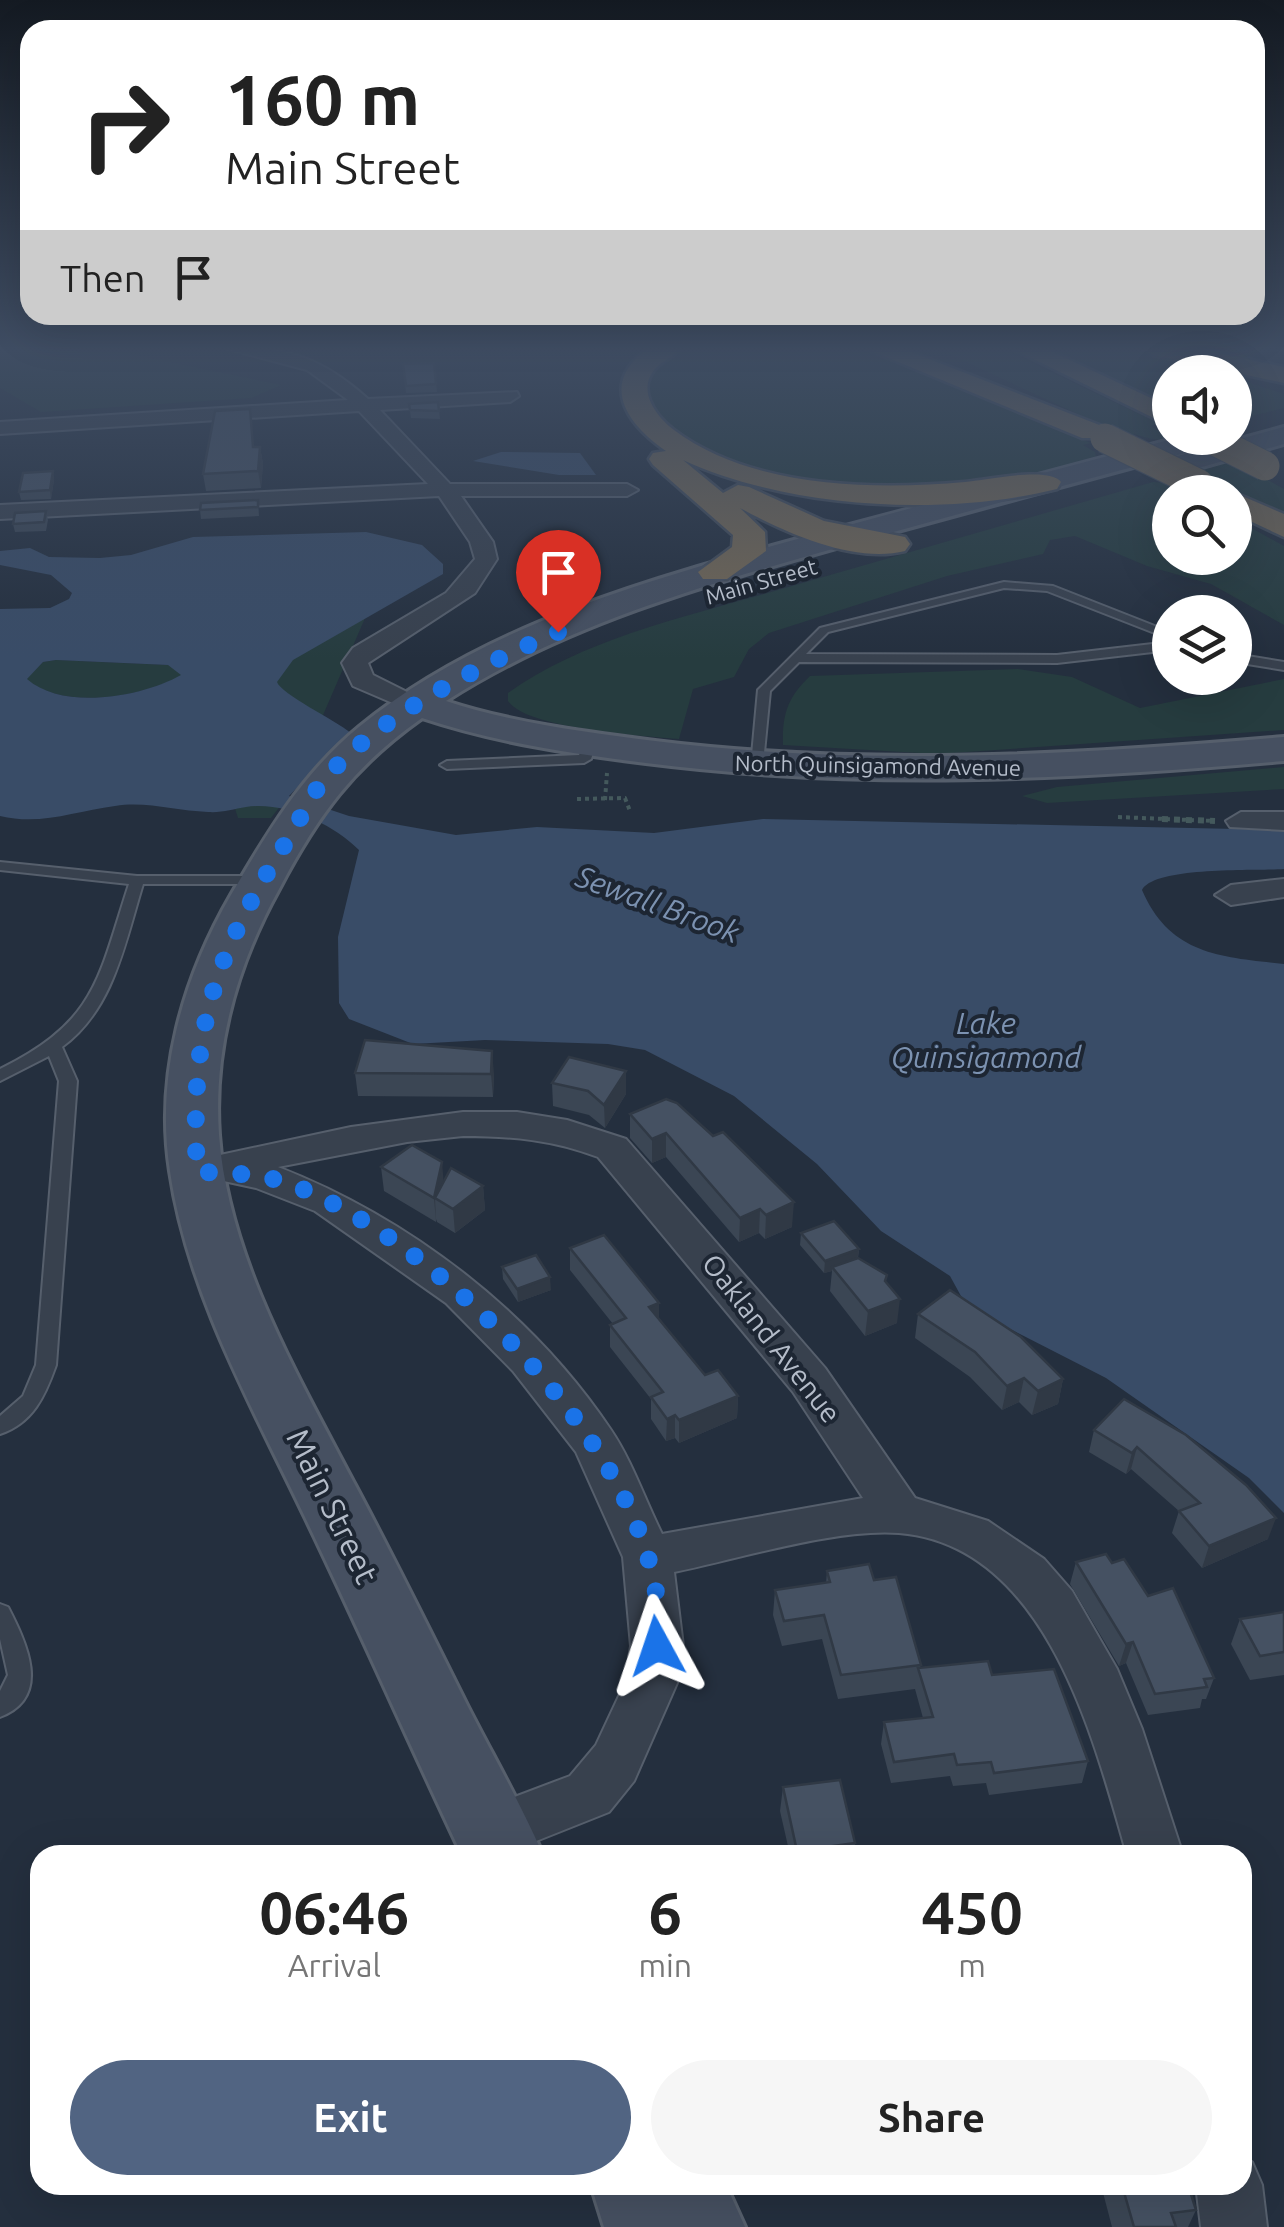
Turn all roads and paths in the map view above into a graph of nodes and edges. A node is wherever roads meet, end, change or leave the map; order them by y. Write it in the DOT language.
graph roads {
  1 [pos="404,451"];
  2 [pos="656,451"];
  3 [pos="660,451"];
  4 [pos="690,451"];
  5 [pos="1131,451"];
  6 [pos="1227,451"];
  7 [pos="1152,453"];
  8 [pos="696,455"];
  9 [pos="1242,455"];
  10 [pos="1274,471"];
  11 [pos="1180,475"];
  12 [pos="1046,482"];
  13 [pos="444,490"];
  14 [pos="627,490"];
  15 [pos="1252,511"];
  16 [pos="0,512"];
  17 [pos="1284,527"];
  18 [pos="847,542"];
  19 [pos="715,572"];
  20 [pos="1152,629"];
  21 [pos="1152,648"];
  22 [pos="799,658"];
  23 [pos="1252,661"];
  24 [pos="1284,666"];
  25 [pos="432,709"];
  26 [pos="1284,749"];
  27 [pos="601,752"];
  28 [pos="756,763"];
  29 [pos="448,765"];
  30 [pos="577,799"];
  31 [pos="605,800"];
  32 [pos="630,811"];
  33 [pos="1118,817"];
  34 [pos="1241,821"];
  35 [pos="1284,821"];
  36 [pos="302,826"];
  37 [pos="0,866"];
  38 [pos="137,880"];
  39 [pos="1284,888"];
  40 [pos="1230,895"];
  41 [pos="54,1047"];
  42 [pos="0,1076"];
  43 [pos="197,1172"];
  44 [pos="0,1426"];
  45 [pos="899,1514"];
  46 [pos="648,1557"];
  47 [pos="0,1614"];
  48 [pos="0,1706"];
  49 [pos="498,1843"];
  50 [pos="1153,1845"];
  51 [pos="640,2195"];
  52 [pos="681,2195"];
  53 [pos="1231,2195"];
  54 [pos="651,2227"];
  55 [pos="698,2227"];
  56 [pos="1234,2227"];
  1 -- 13 [label="street"];
  2 -- 19 [label="highway"];
  3 -- 18 [label="highway"];
  4 -- 8 [label="highway"];
  5 -- 11 [label="highway, bridge"];
  6 -- 18 [label="main road, Main Street"];
  7 -- 12 [label="main road, Main Street"];
  8 -- 12 [label="highway"];
  8 -- 18 [label="highway"];
  9 -- 10 [label="highway, bridge"];
  12 -- 18 [label="main road, Main Street"];
  13 -- 14 [label="street"];
  13 -- 16 [label="street"];
  13 -- 25 [label="street"];
  15 -- 17 [label="highway"];
  18 -- 19 [label="main road, Main Street"];
  18 -- 25 [label="main road, Main Street"];
  19 -- 25 [label="main road, Main Street"];
  20 -- 22 [label="lane"];
  21 -- 22 [label="lane"];
  22 -- 28 [label="lane"];
  23 -- 24 [label="lane"];
  25 -- 27 [label="main road, North Quinsigamond Avenue"];
  25 -- 36 [label="main road, Main Street"];
  26 -- 28 [label="main road, North Quinsigamond Avenue"];
  27 -- 28 [label="main road, North Quinsigamond Avenue"];
  27 -- 29 [label="lane"];
  27 -- 31 [label="path"];
  30 -- 31 [label="path"];
  31 -- 32 [label="path"];
  33 -- 34 [label="path"];
  34 -- 35 [label="street"];
  36 -- 38 [label="lane"];
  36 -- 43 [label="main road, Main Street"];
  37 -- 38 [label="lane"];
  38 -- 41 [label="lane"];
  39 -- 40 [label="street"];
  41 -- 42 [label="lane"];
  41 -- 44 [label="lane"];
  43 -- 45 [label="street, Oakland Avenue"];
  43 -- 46 [label="street, Main Street"];
  43 -- 49 [label="main road, Main Street"];
  45 -- 46 [label="street"];
  45 -- 50 [label="street"];
  46 -- 49 [label="street, Main Street"];
  47 -- 48 [label="lane"];
  51 -- 54 [label="main road"];
  52 -- 55 [label="main road"];
  53 -- 56 [label="street"];
}
